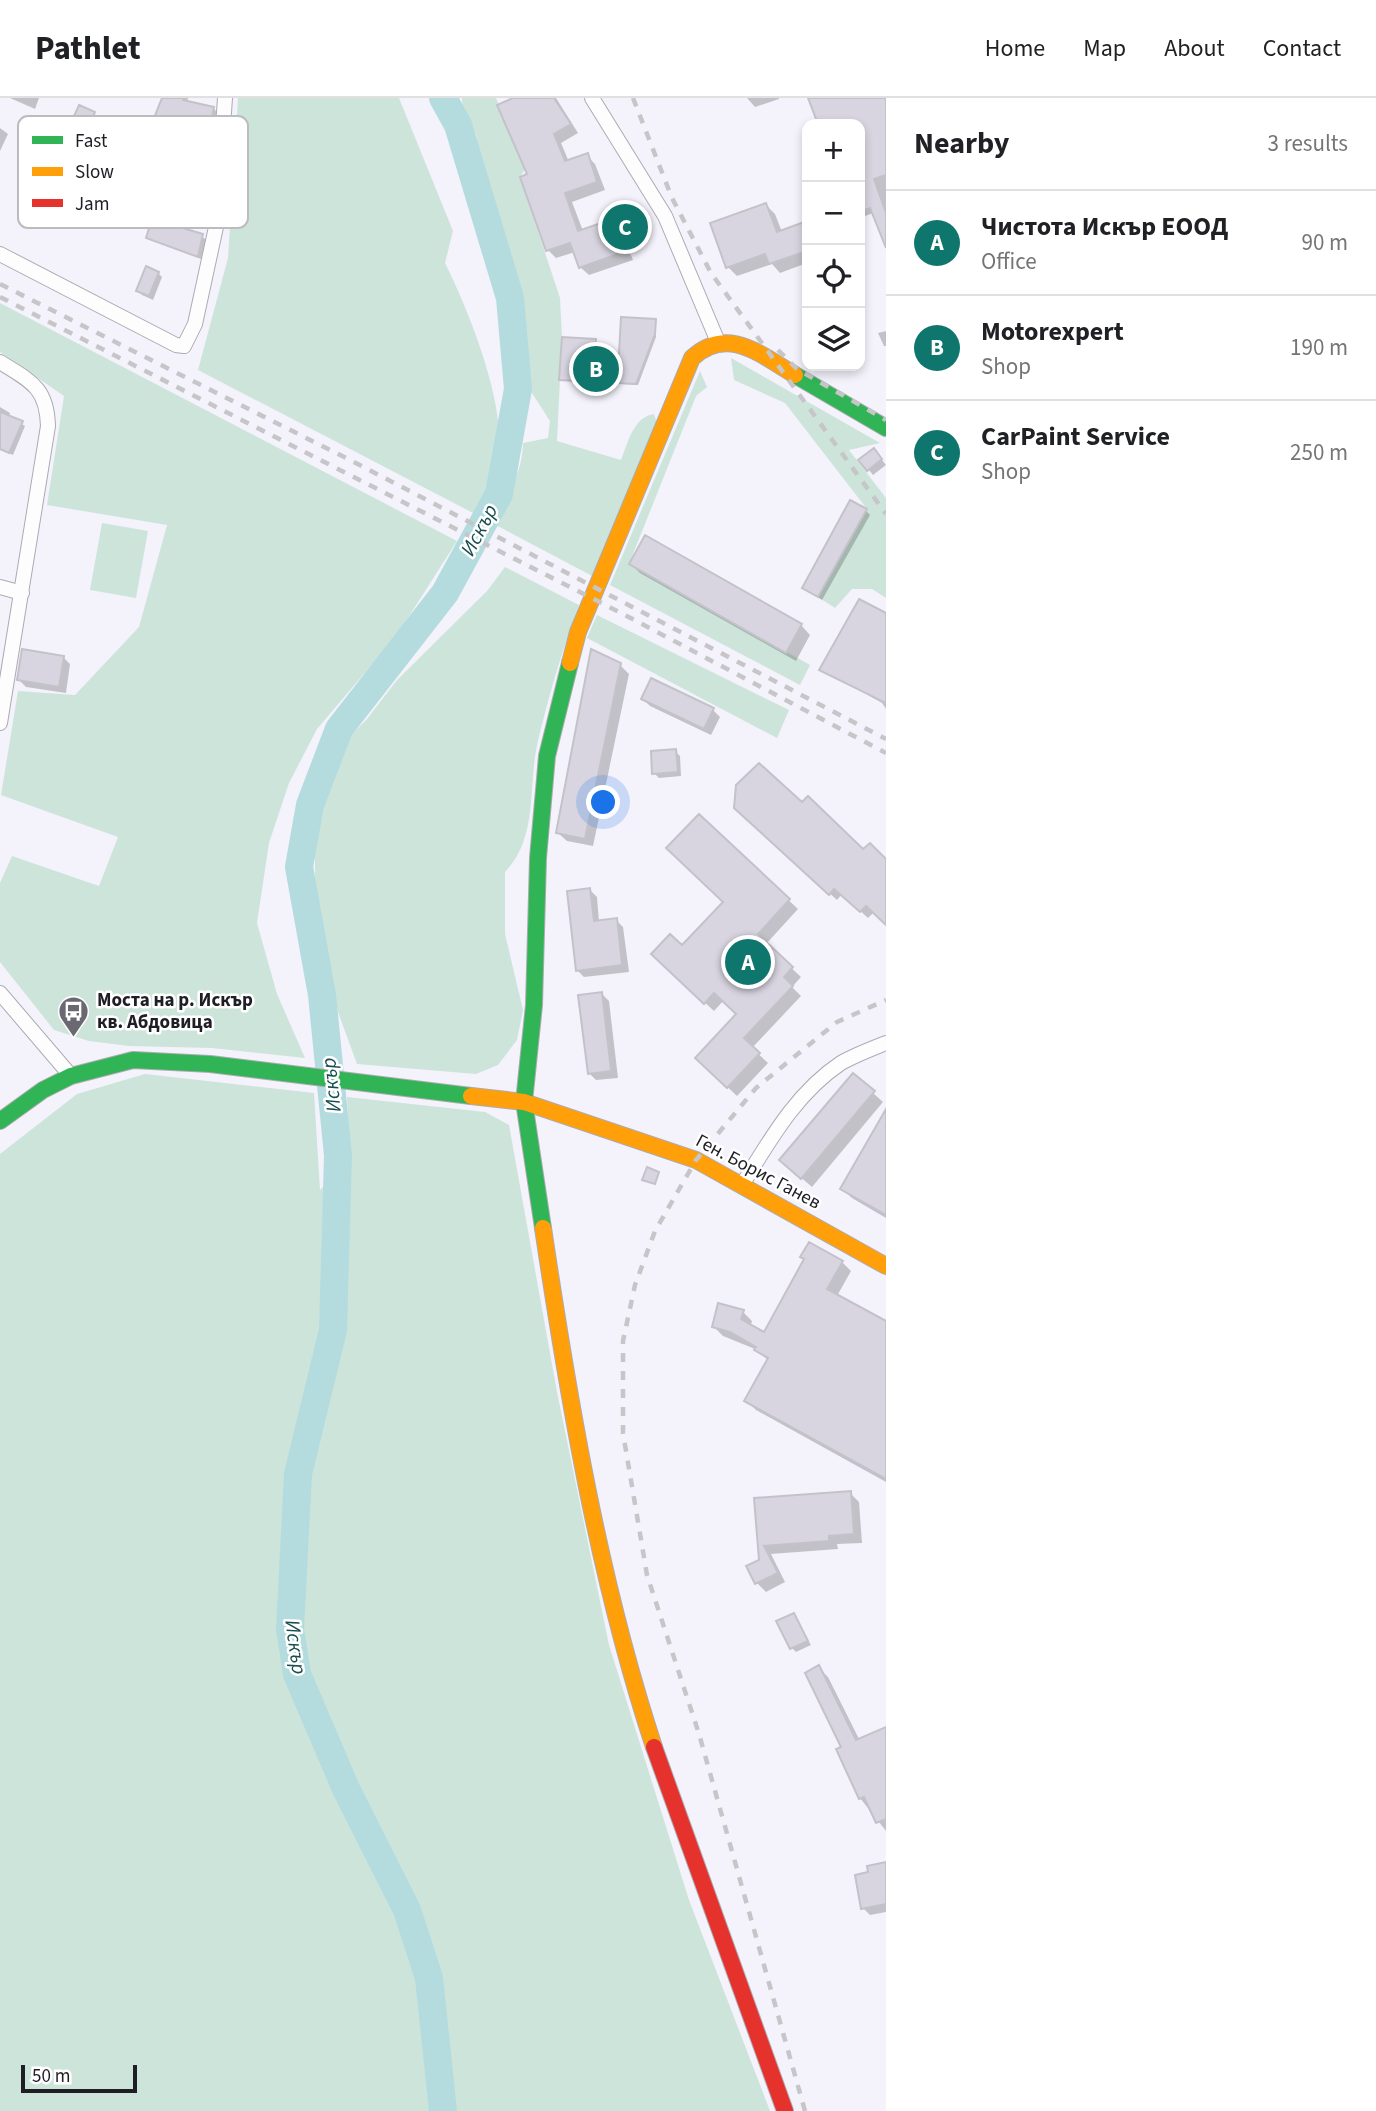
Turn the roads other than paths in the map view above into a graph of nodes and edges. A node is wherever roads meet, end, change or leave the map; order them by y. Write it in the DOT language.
graph roads {
  1 [pos="225,98"];
  2 [pos="592,98"];
  3 [pos="224,116"];
  4 [pos="216,228"];
  5 [pos="0,254"];
  6 [pos="718,342"];
  7 [pos="0,362"];
  8 [pos="886,428"];
  9 [pos="0,587"];
  10 [pos="22,593"];
  11 [pos="3,685"];
  12 [pos="0,723"];
  13 [pos="0,993"];
  14 [pos="886,1043"];
  15 [pos="71,1076"];
  16 [pos="524,1102"];
  17 [pos="0,1121"];
  18 [pos="742,1185"];
  19 [pos="886,1266"];
  20 [pos="785,2111"];
  1 -- 3 [label="street"];
  2 -- 6 [label="street"];
  4 -- 5 [label="street"];
  6 -- 8 [label="street"];
  6 -- 16 [label="street"];
  7 -- 10 [label="street"];
  9 -- 10 [label="street"];
  10 -- 11 [label="street"];
  11 -- 12 [label="street"];
  13 -- 15 [label="street"];
  14 -- 18 [label="street"];
  15 -- 16 [label="street, Ген. Борис Ганев"];
  15 -- 17 [label="street, Ген. Борис Ганев"];
  16 -- 18 [label="street, Ген. Борис Ганев"];
  16 -- 20 [label="street"];
  18 -- 19 [label="street, Ген. Борис Ганев"];
}
